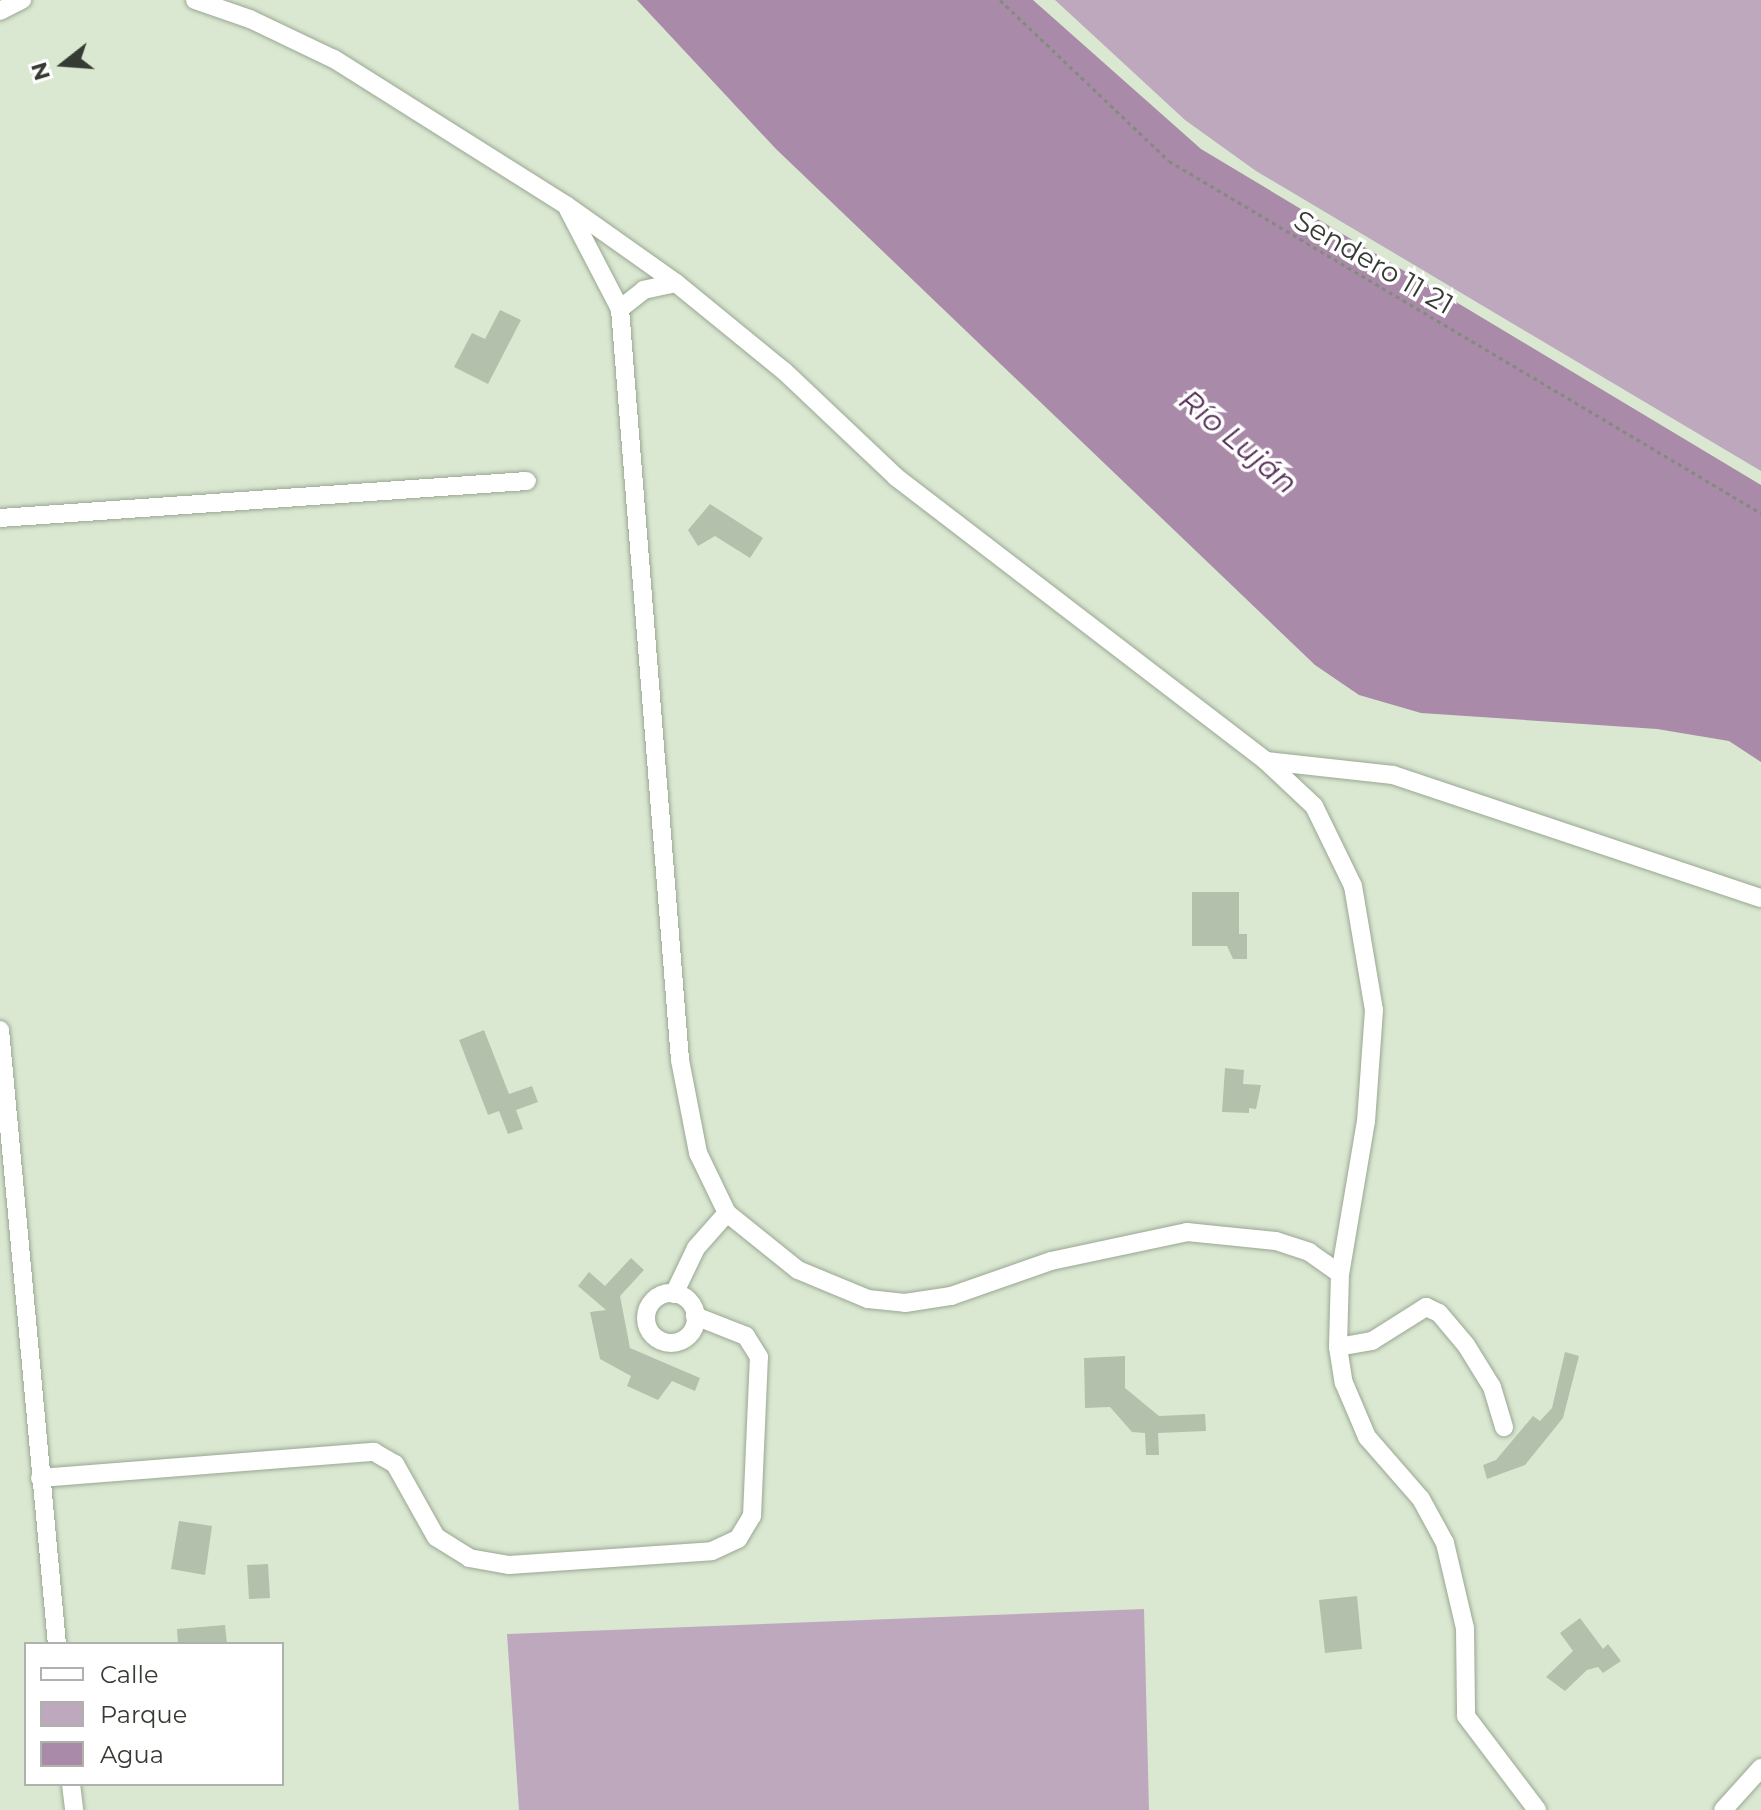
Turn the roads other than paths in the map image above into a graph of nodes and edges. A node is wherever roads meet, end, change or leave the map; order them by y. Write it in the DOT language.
graph roads {
  1 [pos="22,0"];
  2 [pos="195,0"];
  3 [pos="0,11"];
  4 [pos="566,205"];
  5 [pos="676,283"];
  6 [pos="620,309"];
  7 [pos="527,481"];
  8 [pos="0,518"];
  9 [pos="1266,761"];
  10 [pos="1761,898"];
  11 [pos="0,1030"];
  12 [pos="727,1213"];
  13 [pos="1340,1274"];
  14 [pos="674,1294"];
  15 [pos="695,1316"];
  16 [pos="1338,1347"];
  17 [pos="1504,1427"];
  18 [pos="40,1478"];
  19 [pos="57,1642"];
  20 [pos="1761,1768"];
  21 [pos="71,1786"];
  22 [pos="74,1810"];
  23 [pos="1537,1810"];
  24 [pos="1723,1810"];
  1 -- 3 [label="street"];
  2 -- 4 [label="street"];
  4 -- 5 [label="street"];
  4 -- 6 [label="street"];
  5 -- 6 [label="street"];
  5 -- 9 [label="street"];
  6 -- 12 [label="street"];
  7 -- 8 [label="street"];
  9 -- 10 [label="street"];
  9 -- 13 [label="street"];
  11 -- 18 [label="street"];
  12 -- 13 [label="street"];
  12 -- 14 [label="street"];
  13 -- 16 [label="street"];
  14 -- 15 [label="street"];
  14 -- 15 [label="street"];
  15 -- 18 [label="street"];
  16 -- 17 [label="street"];
  16 -- 23 [label="street"];
  18 -- 19 [label="street"];
  20 -- 24 [label="street"];
  21 -- 22 [label="street"];
}
